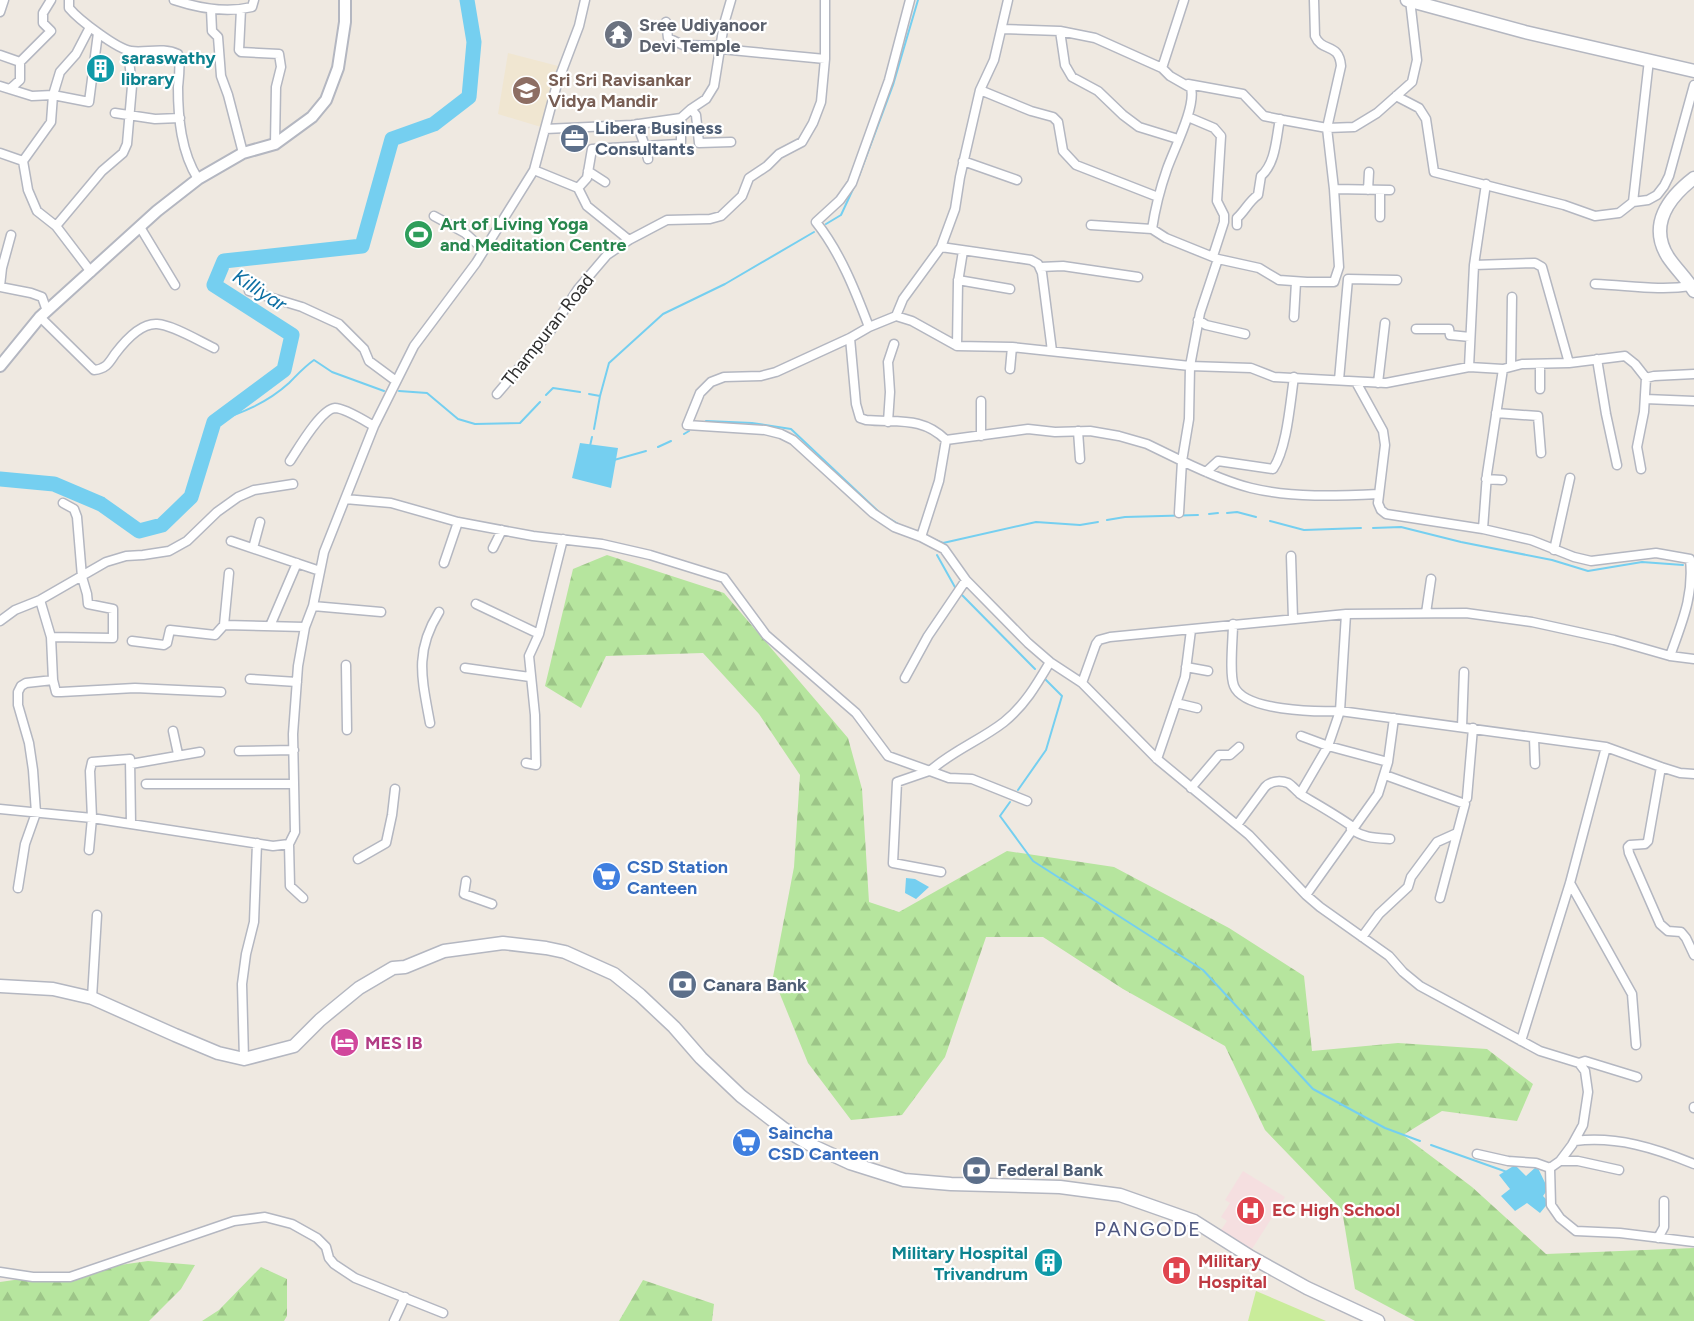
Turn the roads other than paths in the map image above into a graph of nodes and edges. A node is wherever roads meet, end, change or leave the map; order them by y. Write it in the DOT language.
graph roads {
  1 [pos="4,0"];
  2 [pos="51,0"];
  3 [pos="69,0"];
  4 [pos="174,0"];
  5 [pos="254,0"];
  6 [pos="345,0"];
  7 [pos="585,0"];
  8 [pos="731,0"];
  9 [pos="825,0"];
  10 [pos="910,0"];
  11 [pos="1008,0"];
  12 [pos="1184,0"];
  13 [pos="1314,0"];
  14 [pos="1409,0"];
  15 [pos="1431,4"];
  16 [pos="211,9"];
  17 [pos="241,9"];
  18 [pos="0,12"];
  19 [pos="666,22"];
  20 [pos="89,29"];
  21 [pos="1002,29"];
  22 [pos="1060,32"];
  23 [pos="98,33"];
  24 [pos="721,48"];
  25 [pos="128,51"];
  26 [pos="0,55"];
  27 [pos="825,59"];
  28 [pos="1649,60"];
  29 [pos="20,62"];
  30 [pos="1162,68"];
  31 [pos="1694,71"];
  32 [pos="1187,84"];
  33 [pos="1694,85"];
  34 [pos="0,86"];
  35 [pos="10,89"];
  36 [pos="980,90"];
  37 [pos="54,95"];
  38 [pos="1396,96"];
  39 [pos="690,109"];
  40 [pos="115,113"];
  41 [pos="131,115"];
  42 [pos="1188,117"];
  43 [pos="180,118"];
  44 [pos="681,118"];
  45 [pos="1280,119"];
  46 [pos="637,124"];
  47 [pos="1327,128"];
  48 [pos="545,129"];
  49 [pos="1178,139"];
  50 [pos="731,142"];
  51 [pos="274,144"];
  52 [pos="645,146"];
  53 [pos="0,153"];
  54 [pos="243,153"];
  55 [pos="648,159"];
  56 [pos="23,161"];
  57 [pos="963,161"];
  58 [pos="534,170"];
  59 [pos="588,171"];
  60 [pos="1369,172"];
  61 [pos="1694,178"];
  62 [pos="198,179"];
  63 [pos="1017,180"];
  64 [pos="605,182"];
  65 [pos="1486,184"];
  66 [pos="578,188"];
  67 [pos="1334,189"];
  68 [pos="1368,190"];
  69 [pos="1158,197"];
  70 [pos="1633,202"];
  71 [pos="434,216"];
  72 [pos="1380,216"];
  73 [pos="1091,225"];
  74 [pos="1237,225"];
  75 [pos="56,226"];
  76 [pos="140,227"];
  77 [pos="1152,229"];
  78 [pos="11,235"];
  79 [pos="629,240"];
  80 [pos="941,247"];
  81 [pos="484,250"];
  82 [pos="963,251"];
  83 [pos="1215,257"];
  84 [pos="1474,265"];
  85 [pos="1040,267"];
  86 [pos="91,272"];
  87 [pos="1138,277"];
  88 [pos="958,280"];
  89 [pos="1397,280"];
  90 [pos="1296,282"];
  91 [pos="1595,284"];
  92 [pos="175,285"];
  93 [pos="0,286"];
  94 [pos="1693,288"];
  95 [pos="1010,289"];
  96 [pos="249,291"];
  97 [pos="1512,297"];
  98 [pos="44,314"];
  99 [pos="896,316"];
  100 [pos="1294,317"];
  101 [pos="1198,320"];
  102 [pos="1385,323"];
  103 [pos="869,327"];
  104 [pos="1416,329"];
  105 [pos="1245,334"];
  106 [pos="1470,337"];
  107 [pos="850,338"];
  108 [pos="894,344"];
  109 [pos="957,346"];
  110 [pos="1012,346"];
  111 [pos="214,348"];
  112 [pos="1052,351"];
  113 [pos="1597,359"];
  114 [pos="2,360"];
  115 [pos="1569,363"];
  116 [pos="1540,364"];
  117 [pos="1190,366"];
  118 [pos="1469,367"];
  119 [pos="1507,367"];
  120 [pos="1010,369"];
  121 [pos="1694,374"];
  122 [pos="1294,377"];
  123 [pos="1646,378"];
  124 [pos="1339,380"];
  125 [pos="396,381"];
  126 [pos="1356,382"];
  127 [pos="1378,382"];
  128 [pos="1539,389"];
  129 [pos="497,394"];
  130 [pos="1645,399"];
  131 [pos="981,401"];
  132 [pos="1694,401"];
  133 [pos="1496,413"];
  134 [pos="888,422"];
  135 [pos="374,426"];
  136 [pos="1078,431"];
  137 [pos="981,436"];
  138 [pos="946,440"];
  139 [pos="1541,453"];
  140 [pos="1080,459"];
  141 [pos="290,461"];
  142 [pos="1182,461"];
  143 [pos="1617,465"];
  144 [pos="1641,469"];
  145 [pos="1206,472"];
  146 [pos="1570,478"];
  147 [pos="1486,479"];
  148 [pos="1502,480"];
  149 [pos="293,484"];
  150 [pos="1379,494"];
  151 [pos="345,499"];
  152 [pos="63,503"];
  153 [pos="1179,513"];
  154 [pos="260,522"];
  155 [pos="458,522"];
  156 [pos="1483,529"];
  157 [pos="502,530"];
  158 [pos="921,537"];
  159 [pos="563,539"];
  160 [pos="231,541"];
  161 [pos="253,548"];
  162 [pos="493,548"];
  163 [pos="1554,550"];
  164 [pos="1291,556"];
  165 [pos="297,563"];
  166 [pos="444,563"];
  167 [pos="320,571"];
  168 [pos="229,573"];
  169 [pos="82,577"];
  170 [pos="1431,579"];
  171 [pos="966,580"];
  172 [pos="40,600"];
  173 [pos="476,604"];
  174 [pos="313,606"];
  175 [pos="381,612"];
  176 [pos="439,612"];
  177 [pos="1425,613"];
  178 [pos="1346,614"];
  179 [pos="1293,619"];
  180 [pos="0,621"];
  181 [pos="1233,624"];
  182 [pos="224,625"];
  183 [pos="270,626"];
  184 [pos="305,627"];
  185 [pos="1191,630"];
  186 [pos="539,634"];
  187 [pos="51,637"];
  188 [pos="132,641"];
  189 [pos="1670,656"];
  190 [pos="1694,659"];
  191 [pos="1050,662"];
  192 [pos="346,665"];
  193 [pos="1186,667"];
  194 [pos="465,668"];
  195 [pos="1208,672"];
  196 [pos="1464,672"];
  197 [pos="530,677"];
  198 [pos="905,678"];
  199 [pos="250,679"];
  200 [pos="53,680"];
  201 [pos="297,682"];
  202 [pos="1082,683"];
  203 [pos="221,692"];
  204 [pos="1176,703"];
  205 [pos="1197,708"];
  206 [pos="1340,711"];
  207 [pos="1394,718"];
  208 [pos="430,723"];
  209 [pos="1462,727"];
  210 [pos="1473,728"];
  211 [pos="347,730"];
  212 [pos="173,731"];
  213 [pos="1301,736"];
  214 [pos="1534,738"];
  215 [pos="1328,746"];
  216 [pos="1239,747"];
  217 [pos="1606,747"];
  218 [pos="294,750"];
  219 [pos="239,751"];
  220 [pos="200,752"];
  221 [pos="178,754"];
  222 [pos="1157,759"];
  223 [pos="1388,762"];
  224 [pos="131,764"];
  225 [pos="526,764"];
  226 [pos="1535,764"];
  227 [pos="1661,767"];
  228 [pos="930,771"];
  229 [pos="1694,774"];
  230 [pos="1384,775"];
  231 [pos="146,784"];
  232 [pos="294,784"];
  233 [pos="1191,788"];
  234 [pos="395,789"];
  235 [pos="1300,794"];
  236 [pos="1467,798"];
  237 [pos="1028,801"];
  238 [pos="0,809"];
  239 [pos="36,813"];
  240 [pos="92,818"];
  241 [pos="131,824"];
  242 [pos="1237,825"];
  243 [pos="1352,828"];
  244 [pos="1457,833"];
  245 [pos="1390,839"];
  246 [pos="257,843"];
  247 [pos="289,844"];
  248 [pos="89,850"];
  249 [pos="358,859"];
  250 [pos="940,872"];
  251 [pos="466,881"];
  252 [pos="1570,883"];
  253 [pos="18,888"];
  254 [pos="1306,895"];
  255 [pos="303,898"];
  256 [pos="1440,898"];
  257 [pos="492,904"];
  258 [pos="97,915"];
  259 [pos="1362,937"];
  260 [pos="1694,955"];
  261 [pos="0,986"];
  262 [pos="92,999"];
  263 [pos="1521,1041"];
  264 [pos="1636,1045"];
  265 [pos="244,1059"];
  266 [pos="1579,1064"];
  267 [pos="1636,1077"];
  268 [pos="1575,1141"];
  269 [pos="1477,1154"];
  270 [pos="1560,1161"];
  271 [pos="1694,1164"];
  272 [pos="1550,1168"];
  273 [pos="1619,1170"];
  274 [pos="1664,1201"];
  275 [pos="1658,1238"];
  276 [pos="1694,1242"];
  277 [pos="0,1272"];
  278 [pos="405,1297"];
  279 [pos="443,1313"];
  280 [pos="394,1321"];
  281 [pos="1378,1321"];
  1 -- 18 [label="street"];
  2 -- 29 [label="street"];
  3 -- 20 [label="street"];
  4 -- 16 [label="street"];
  5 -- 17 [label="street"];
  6 -- 51 [label="street"];
  7 -- 48 [label="street"];
  8 -- 24 [label="street"];
  9 -- 27 [label="street, Thampuran Road"];
  10 -- 103 [label="street"];
  11 -- 21 [label="street"];
  12 -- 30 [label="street"];
  13 -- 47 [label="street"];
  14 -- 15 [label="main road"];
  14 -- 38 [label="street"];
  15 -- 28 [label="main road"];
  16 -- 17 [label="street"];
  16 -- 54 [label="street"];
  17 -- 51 [label="street"];
  19 -- 24 [label="street"];
  20 -- 23 [label="street"];
  20 -- 37 [label="street"];
  21 -- 22 [label="street"];
  21 -- 36 [label="street"];
  22 -- 30 [label="street"];
  22 -- 49 [label="street"];
  23 -- 25 [label="street"];
  23 -- 37 [label="street"];
  24 -- 27 [label="street"];
  24 -- 39 [label="street"];
  25 -- 41 [label="street"];
  25 -- 43 [label="street"];
  26 -- 29 [label="street"];
  27 -- 79 [label="street, Thampuran Road"];
  28 -- 31 [label="main road"];
  28 -- 70 [label="street"];
  29 -- 35 [label="street"];
  30 -- 32 [label="street"];
  32 -- 42 [label="street"];
  32 -- 45 [label="street"];
  33 -- 70 [label="street"];
  34 -- 35 [label="street"];
  35 -- 37 [label="street"];
  36 -- 57 [label="street"];
  36 -- 69 [label="street"];
  37 -- 56 [label="street"];
  38 -- 47 [label="street"];
  38 -- 65 [label="street"];
  39 -- 44 [label="street"];
  39 -- 50 [label="street"];
  40 -- 41 [label="street"];
  41 -- 43 [label="street"];
  41 -- 75 [label="street"];
  42 -- 49 [label="street"];
  42 -- 83 [label="street"];
  43 -- 62 [label="street"];
  44 -- 46 [label="street"];
  44 -- 52 [label="street"];
  45 -- 47 [label="street"];
  45 -- 74 [label="street"];
  46 -- 48 [label="street"];
  46 -- 52 [label="street"];
  47 -- 67 [label="street"];
  48 -- 58 [label="street"];
  49 -- 69 [label="street"];
  51 -- 54 [label="street"];
  52 -- 55 [label="street"];
  52 -- 59 [label="street"];
  53 -- 56 [label="street"];
  54 -- 62 [label="street"];
  56 -- 75 [label="street"];
  57 -- 63 [label="street"];
  57 -- 80 [label="street"];
  58 -- 66 [label="street"];
  58 -- 81 [label="street"];
  59 -- 64 [label="street"];
  59 -- 66 [label="street"];
  60 -- 68 [label="street"];
  61 -- 94 [label="main road"];
  62 -- 76 [label="street"];
  65 -- 70 [label="street"];
  65 -- 84 [label="street"];
  66 -- 79 [label="street"];
  67 -- 68 [label="street"];
  67 -- 90 [label="street"];
  68 -- 72 [label="street"];
  69 -- 77 [label="street"];
  71 -- 81 [label="street"];
  73 -- 77 [label="street"];
  75 -- 86 [label="street"];
  76 -- 86 [label="street"];
  76 -- 92 [label="street"];
  77 -- 83 [label="street"];
  78 -- 93 [label="street"];
  79 -- 129 [label="street, Thampuran Road"];
  80 -- 82 [label="street"];
  80 -- 99 [label="street"];
  81 -- 125 [label="street"];
  82 -- 85 [label="street"];
  82 -- 88 [label="street"];
  83 -- 90 [label="street"];
  83 -- 101 [label="street"];
  84 -- 106 [label="street"];
  84 -- 115 [label="street"];
  85 -- 87 [label="street"];
  85 -- 112 [label="street"];
  86 -- 98 [label="street"];
  88 -- 95 [label="street"];
  88 -- 109 [label="street"];
  89 -- 124 [label="street"];
  90 -- 100 [label="street"];
  91 -- 94 [label="street"];
  93 -- 98 [label="street"];
  96 -- 125 [label="street"];
  97 -- 119 [label="street"];
  98 -- 111 [label="street"];
  98 -- 114 [label="street"];
  99 -- 103 [label="street"];
  99 -- 109 [label="street"];
  101 -- 105 [label="street"];
  101 -- 117 [label="street"];
  102 -- 127 [label="street"];
  103 -- 107 [label="street"];
  104 -- 106 [label="street"];
  106 -- 118 [label="street"];
  107 -- 134 [label="street"];
  107 -- 158 [label="street"];
  108 -- 134 [label="street"];
  109 -- 110 [label="street"];
  110 -- 112 [label="street"];
  110 -- 120 [label="street"];
  112 -- 117 [label="street"];
  113 -- 115 [label="street"];
  113 -- 123 [label="street"];
  113 -- 143 [label="street"];
  115 -- 116 [label="street"];
  116 -- 119 [label="street"];
  116 -- 128 [label="street"];
  117 -- 122 [label="street"];
  117 -- 142 [label="street"];
  118 -- 119 [label="street"];
  118 -- 127 [label="street"];
  119 -- 133 [label="street"];
  121 -- 123 [label="street"];
  122 -- 124 [label="street"];
  122 -- 145 [label="street"];
  123 -- 130 [label="street"];
  124 -- 126 [label="street"];
  125 -- 135 [label="street"];
  126 -- 127 [label="street"];
  126 -- 150 [label="street"];
  130 -- 132 [label="street"];
  130 -- 144 [label="street"];
  131 -- 137 [label="street"];
  133 -- 139 [label="street"];
  133 -- 147 [label="street"];
  134 -- 138 [label="street"];
  135 -- 141 [label="street"];
  135 -- 151 [label="street"];
  136 -- 137 [label="street"];
  136 -- 140 [label="street"];
  136 -- 142 [label="street"];
  137 -- 138 [label="street"];
  138 -- 158 [label="street"];
  142 -- 145 [label="street"];
  142 -- 153 [label="street"];
  145 -- 150 [label="street"];
  146 -- 163 [label="street"];
  147 -- 148 [label="street"];
  147 -- 156 [label="street"];
  149 -- 169 [label="street"];
  150 -- 156 [label="street"];
  151 -- 155 [label="street"];
  151 -- 167 [label="street"];
  152 -- 169 [label="street"];
  154 -- 161 [label="street"];
  155 -- 157 [label="street"];
  155 -- 166 [label="street"];
  156 -- 163 [label="street"];
  157 -- 159 [label="street"];
  157 -- 162 [label="street"];
  158 -- 171 [label="street"];
  159 -- 186 [label="street"];
  159 -- 228 [label="street"];
  160 -- 161 [label="street"];
  161 -- 165 [label="street"];
  163 -- 189 [label="street"];
  164 -- 179 [label="street"];
  165 -- 167 [label="street"];
  165 -- 183 [label="street"];
  167 -- 174 [label="street"];
  168 -- 182 [label="street"];
  169 -- 172 [label="street"];
  169 -- 187 [label="street"];
  170 -- 177 [label="street"];
  171 -- 191 [label="street"];
  171 -- 198 [label="street"];
  172 -- 180 [label="street"];
  172 -- 187 [label="street"];
  173 -- 186 [label="street"];
  174 -- 175 [label="street"];
  174 -- 184 [label="street"];
  176 -- 208 [label="street"];
  177 -- 178 [label="street"];
  177 -- 189 [label="street"];
  178 -- 179 [label="street"];
  178 -- 206 [label="street"];
  179 -- 181 [label="street"];
  181 -- 185 [label="street"];
  181 -- 206 [label="street"];
  182 -- 183 [label="street"];
  182 -- 188 [label="street"];
  183 -- 184 [label="street"];
  184 -- 201 [label="street"];
  185 -- 193 [label="street"];
  185 -- 202 [label="street"];
  186 -- 197 [label="street"];
  187 -- 200 [label="street"];
  189 -- 190 [label="street"];
  191 -- 202 [label="street"];
  191 -- 228 [label="street"];
  192 -- 211 [label="street"];
  193 -- 195 [label="street"];
  193 -- 204 [label="street"];
  194 -- 197 [label="street"];
  196 -- 209 [label="street"];
  197 -- 225 [label="street"];
  199 -- 201 [label="street"];
  200 -- 203 [label="street"];
  200 -- 239 [label="street"];
  201 -- 218 [label="street"];
  202 -- 222 [label="street"];
  204 -- 205 [label="street"];
  204 -- 222 [label="street"];
  206 -- 207 [label="street"];
  206 -- 215 [label="street"];
  207 -- 209 [label="street"];
  207 -- 223 [label="street"];
  209 -- 210 [label="street"];
  210 -- 214 [label="street"];
  210 -- 236 [label="street"];
  212 -- 221 [label="street"];
  213 -- 215 [label="street"];
  214 -- 217 [label="street"];
  214 -- 226 [label="street"];
  215 -- 223 [label="street"];
  215 -- 235 [label="street"];
  216 -- 233 [label="street"];
  217 -- 227 [label="street"];
  217 -- 252 [label="street"];
  218 -- 219 [label="street"];
  218 -- 232 [label="street"];
  220 -- 221 [label="street"];
  221 -- 224 [label="street"];
  222 -- 233 [label="street"];
  223 -- 230 [label="street"];
  224 -- 240 [label="street"];
  224 -- 241 [label="street"];
  227 -- 229 [label="street"];
  227 -- 260 [label="street"];
  228 -- 237 [label="street"];
  228 -- 250 [label="street"];
  230 -- 243 [label="street"];
  230 -- 244 [label="street"];
  231 -- 232 [label="street"];
  232 -- 247 [label="street"];
  233 -- 242 [label="street"];
  234 -- 249 [label="street"];
  235 -- 242 [label="street"];
  235 -- 243 [label="street"];
  238 -- 239 [label="street"];
  239 -- 240 [label="street"];
  239 -- 253 [label="street"];
  240 -- 241 [label="street"];
  240 -- 248 [label="street"];
  241 -- 246 [label="street"];
  242 -- 254 [label="street"];
  243 -- 245 [label="street"];
  243 -- 254 [label="street"];
  244 -- 256 [label="street"];
  244 -- 259 [label="street"];
  246 -- 247 [label="street"];
  246 -- 265 [label="street"];
  247 -- 255 [label="street"];
  251 -- 257 [label="street"];
  252 -- 263 [label="street"];
  252 -- 264 [label="street"];
  254 -- 259 [label="street"];
  258 -- 262 [label="street"];
  259 -- 263 [label="street"];
  261 -- 262 [label="main road"];
  262 -- 265 [label="main road"];
  263 -- 266 [label="street"];
  265 -- 281 [label="main road"];
  266 -- 267 [label="street"];
  266 -- 268 [label="street"];
  268 -- 270 [label="street"];
  268 -- 271 [label="street"];
  269 -- 272 [label="street"];
  270 -- 272 [label="street"];
  270 -- 273 [label="street"];
  272 -- 275 [label="street"];
  274 -- 275 [label="street"];
  275 -- 276 [label="street"];
  277 -- 278 [label="street"];
  278 -- 279 [label="street"];
  278 -- 280 [label="street"];
}
